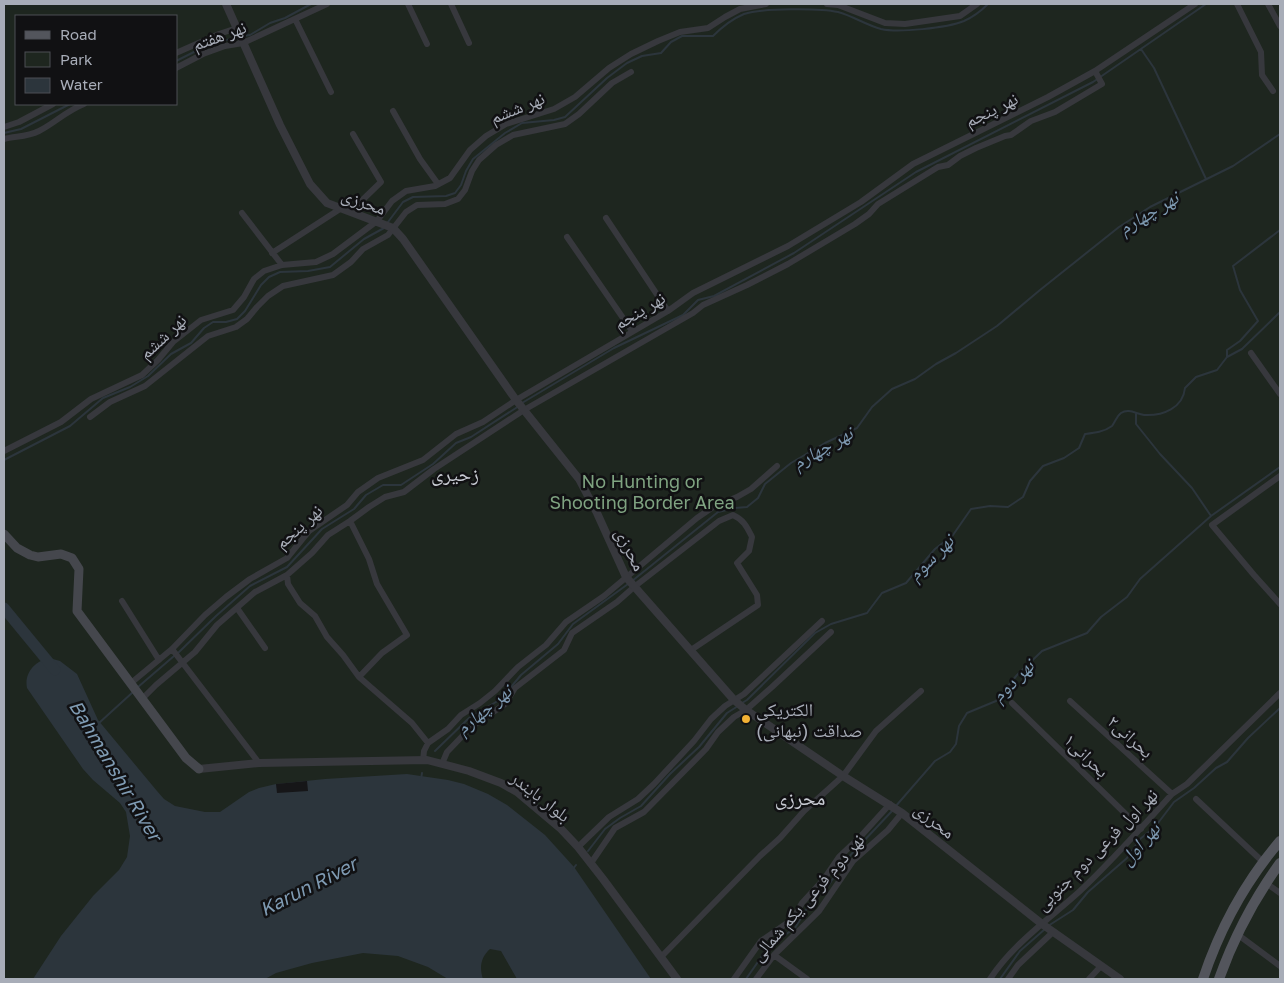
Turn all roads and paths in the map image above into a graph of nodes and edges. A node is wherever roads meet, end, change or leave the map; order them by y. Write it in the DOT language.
graph roads {
  1 [pos="226,4"];
  2 [pos="327,4"];
  3 [pos="408,4"];
  4 [pos="451,4"];
  5 [pos="766,4"];
  6 [pos="827,4"];
  7 [pos="977,4"];
  8 [pos="1195,4"];
  9 [pos="1237,4"];
  10 [pos="1268,4"];
  11 [pos="295,19"];
  12 [pos="1280,26"];
  13 [pos="240,36"];
  14 [pos="469,43"];
  15 [pos="427,44"];
  16 [pos="178,52"];
  17 [pos="178,67"];
  18 [pos="631,72"];
  19 [pos="1096,72"];
  20 [pos="1273,91"];
  21 [pos="331,92"];
  22 [pos="51,105"];
  23 [pos="82,105"];
  24 [pos="393,111"];
  25 [pos="1028,115"];
  26 [pos="4,127"];
  27 [pos="353,134"];
  28 [pos="4,139"];
  29 [pos="438,184"];
  30 [pos="340,209"];
  31 [pos="350,212"];
  32 [pos="242,213"];
  33 [pos="606,218"];
  34 [pos="379,222"];
  35 [pos="391,227"];
  36 [pos="567,237"];
  37 [pos="272,252"];
  38 [pos="282,265"];
  39 [pos="668,311"];
  40 [pos="632,331"];
  41 [pos="1251,353"];
  42 [pos="1280,394"];
  43 [pos="520,405"];
  44 [pos="90,417"];
  45 [pos="4,451"];
  46 [pos="778,466"];
  47 [pos="1280,476"];
  48 [pos="350,522"];
  49 [pos="4,534"];
  50 [pos="287,576"];
  51 [pos="630,582"];
  52 [pos="122,600"];
  53 [pos="1280,604"];
  54 [pos="237,608"];
  55 [pos="822,621"];
  56 [pos="831,632"];
  57 [pos="265,648"];
  58 [pos="691,650"];
  59 [pos="177,655"];
  60 [pos="159,660"];
  61 [pos="358,677"];
  62 [pos="136,690"];
  63 [pos="921,691"];
  64 [pos="1280,693"];
  65 [pos="1070,700"];
  66 [pos="1012,703"];
  67 [pos="739,705"];
  68 [pos="428,743"];
  69 [pos="423,761"];
  70 [pos="259,764"];
  71 [pos="442,764"];
  72 [pos="199,769"];
  73 [pos="843,776"];
  74 [pos="1172,794"];
  75 [pos="1196,800"];
  76 [pos="896,808"];
  77 [pos="1141,828"];
  78 [pos="1280,841"];
  79 [pos="578,847"];
  80 [pos="1262,862"];
  81 [pos="591,863"];
  82 [pos="1280,863"];
  83 [pos="1266,883"];
  84 [pos="1280,893"];
  85 [pos="1047,928"];
  86 [pos="1237,934"];
  87 [pos="774,955"];
  88 [pos="661,957"];
  89 [pos="1101,966"];
  90 [pos="1280,966"];
  91 [pos="677,979"];
  92 [pos="734,979"];
  93 [pos="756,979"];
  94 [pos="807,979"];
  95 [pos="990,979"];
  96 [pos="1008,979"];
  97 [pos="1089,979"];
  98 [pos="1120,979"];
  99 [pos="1202,979"];
  100 [pos="1219,979"];
  1 -- 13 [label="street, محرزی"];
  2 -- 11 [label="street, نهر هفتم"];
  3 -- 15 [label="street"];
  4 -- 14 [label="street"];
  5 -- 29 [label="street, نهر ششم"];
  6 -- 7 [label="street"];
  8 -- 19 [label="street, نهر پنجم"];
  9 -- 20 [label="street"];
  10 -- 12 [label="street"];
  11 -- 13 [label="street, نهر هفتم"];
  11 -- 21 [label="street"];
  13 -- 16 [label="street"];
  13 -- 17 [label="street, نهر هفتم"];
  13 -- 30 [label="street, محرزی"];
  18 -- 35 [label="street"];
  19 -- 25 [label="street, نهر پنجم"];
  19 -- 25 [label="street, نهر پنجم"];
  22 -- 26 [label="street"];
  23 -- 28 [label="street"];
  24 -- 29 [label="street"];
  25 -- 39 [label="street, نهر پنجم"];
  25 -- 43 [label="street, نهر پنجم"];
  27 -- 31 [label="street"];
  29 -- 34 [label="street, نهر ششم"];
  30 -- 31 [label="street, محرزی"];
  30 -- 37 [label="street"];
  31 -- 34 [label="street, محرزی"];
  32 -- 37 [label="street"];
  33 -- 39 [label="street"];
  34 -- 35 [label="street, محرزی"];
  34 -- 38 [label="street, نهر ششم"];
  35 -- 43 [label="street, محرزی"];
  35 -- 44 [label="street"];
  36 -- 40 [label="street"];
  37 -- 38 [label="street"];
  38 -- 45 [label="street, نهر ششم"];
  39 -- 40 [label="street, نهر پنجم"];
  40 -- 43 [label="street, نهر پنجم"];
  41 -- 42 [label="street"];
  43 -- 48 [label="street, نهر پنجم"];
  43 -- 51 [label="street, محرزی"];
  43 -- 59 [label="street, نهر پنجم"];
  46 -- 51 [label="street"];
  47 -- 53 [label="street"];
  48 -- 50 [label="street, نهر پنجم"];
  48 -- 61 [label="street"];
  49 -- 62 [label="main road"];
  50 -- 54 [label="street, نهر پنجم"];
  50 -- 61 [label="street"];
  51 -- 58 [label="street, محرزی"];
  51 -- 58 [label="street"];
  51 -- 68 [label="street"];
  51 -- 71 [label="street"];
  52 -- 60 [label="street"];
  54 -- 57 [label="street"];
  54 -- 59 [label="street, نهر پنجم"];
  55 -- 67 [label="street"];
  56 -- 67 [label="street"];
  58 -- 67 [label="street, محرزی"];
  59 -- 60 [label="street, نهر پنجم"];
  59 -- 62 [label="street, نهر پنجم"];
  59 -- 70 [label="street"];
  60 -- 62 [label="street, نهر پنجم"];
  61 -- 68 [label="street"];
  62 -- 72 [label="main road"];
  63 -- 73 [label="street"];
  64 -- 74 [label="street, نهر اول فرعی دوم جنوبی"];
  65 -- 74 [label="street, بحرانی۲"];
  66 -- 77 [label="street, بحرانی۱"];
  67 -- 73 [label="street, محرزی"];
  67 -- 79 [label="street"];
  67 -- 81 [label="street"];
  68 -- 69 [label="street"];
  69 -- 70 [label="street, بلوار بایندر"];
  69 -- 71 [label="street, بلوار بایندر"];
  70 -- 72 [label="street, بلوار بایندر"];
  71 -- 79 [label="street, بلوار بایندر"];
  73 -- 76 [label="street, محرزی"];
  73 -- 88 [label="street"];
  74 -- 77 [label="street, نهر اول فرعی دوم جنوبی"];
  75 -- 80 [label="street"];
  76 -- 85 [label="street, محرزی"];
  76 -- 87 [label="street, نهر دوم فرعی یکم شمالی"];
  76 -- 92 [label="street"];
  77 -- 85 [label="street, نهر اول فرعی دوم جنوبی"];
  78 -- 80 [label="main road"];
  79 -- 81 [label="street, بلوار بایندر"];
  80 -- 99 [label="main road"];
  81 -- 88 [label="street, بلوار بایندر"];
  82 -- 83 [label="main road"];
  83 -- 84 [label="street"];
  83 -- 86 [label="main road"];
  85 -- 89 [label="street, محرزی"];
  85 -- 95 [label="street"];
  85 -- 96 [label="street"];
  86 -- 90 [label="street"];
  86 -- 100 [label="main road"];
  87 -- 93 [label="street, نهر دوم فرعی یکم شمالی"];
  87 -- 94 [label="street"];
  88 -- 91 [label="street, بلوار بایندر"];
  89 -- 97 [label="street"];
  89 -- 98 [label="street, محرزی"];
}
